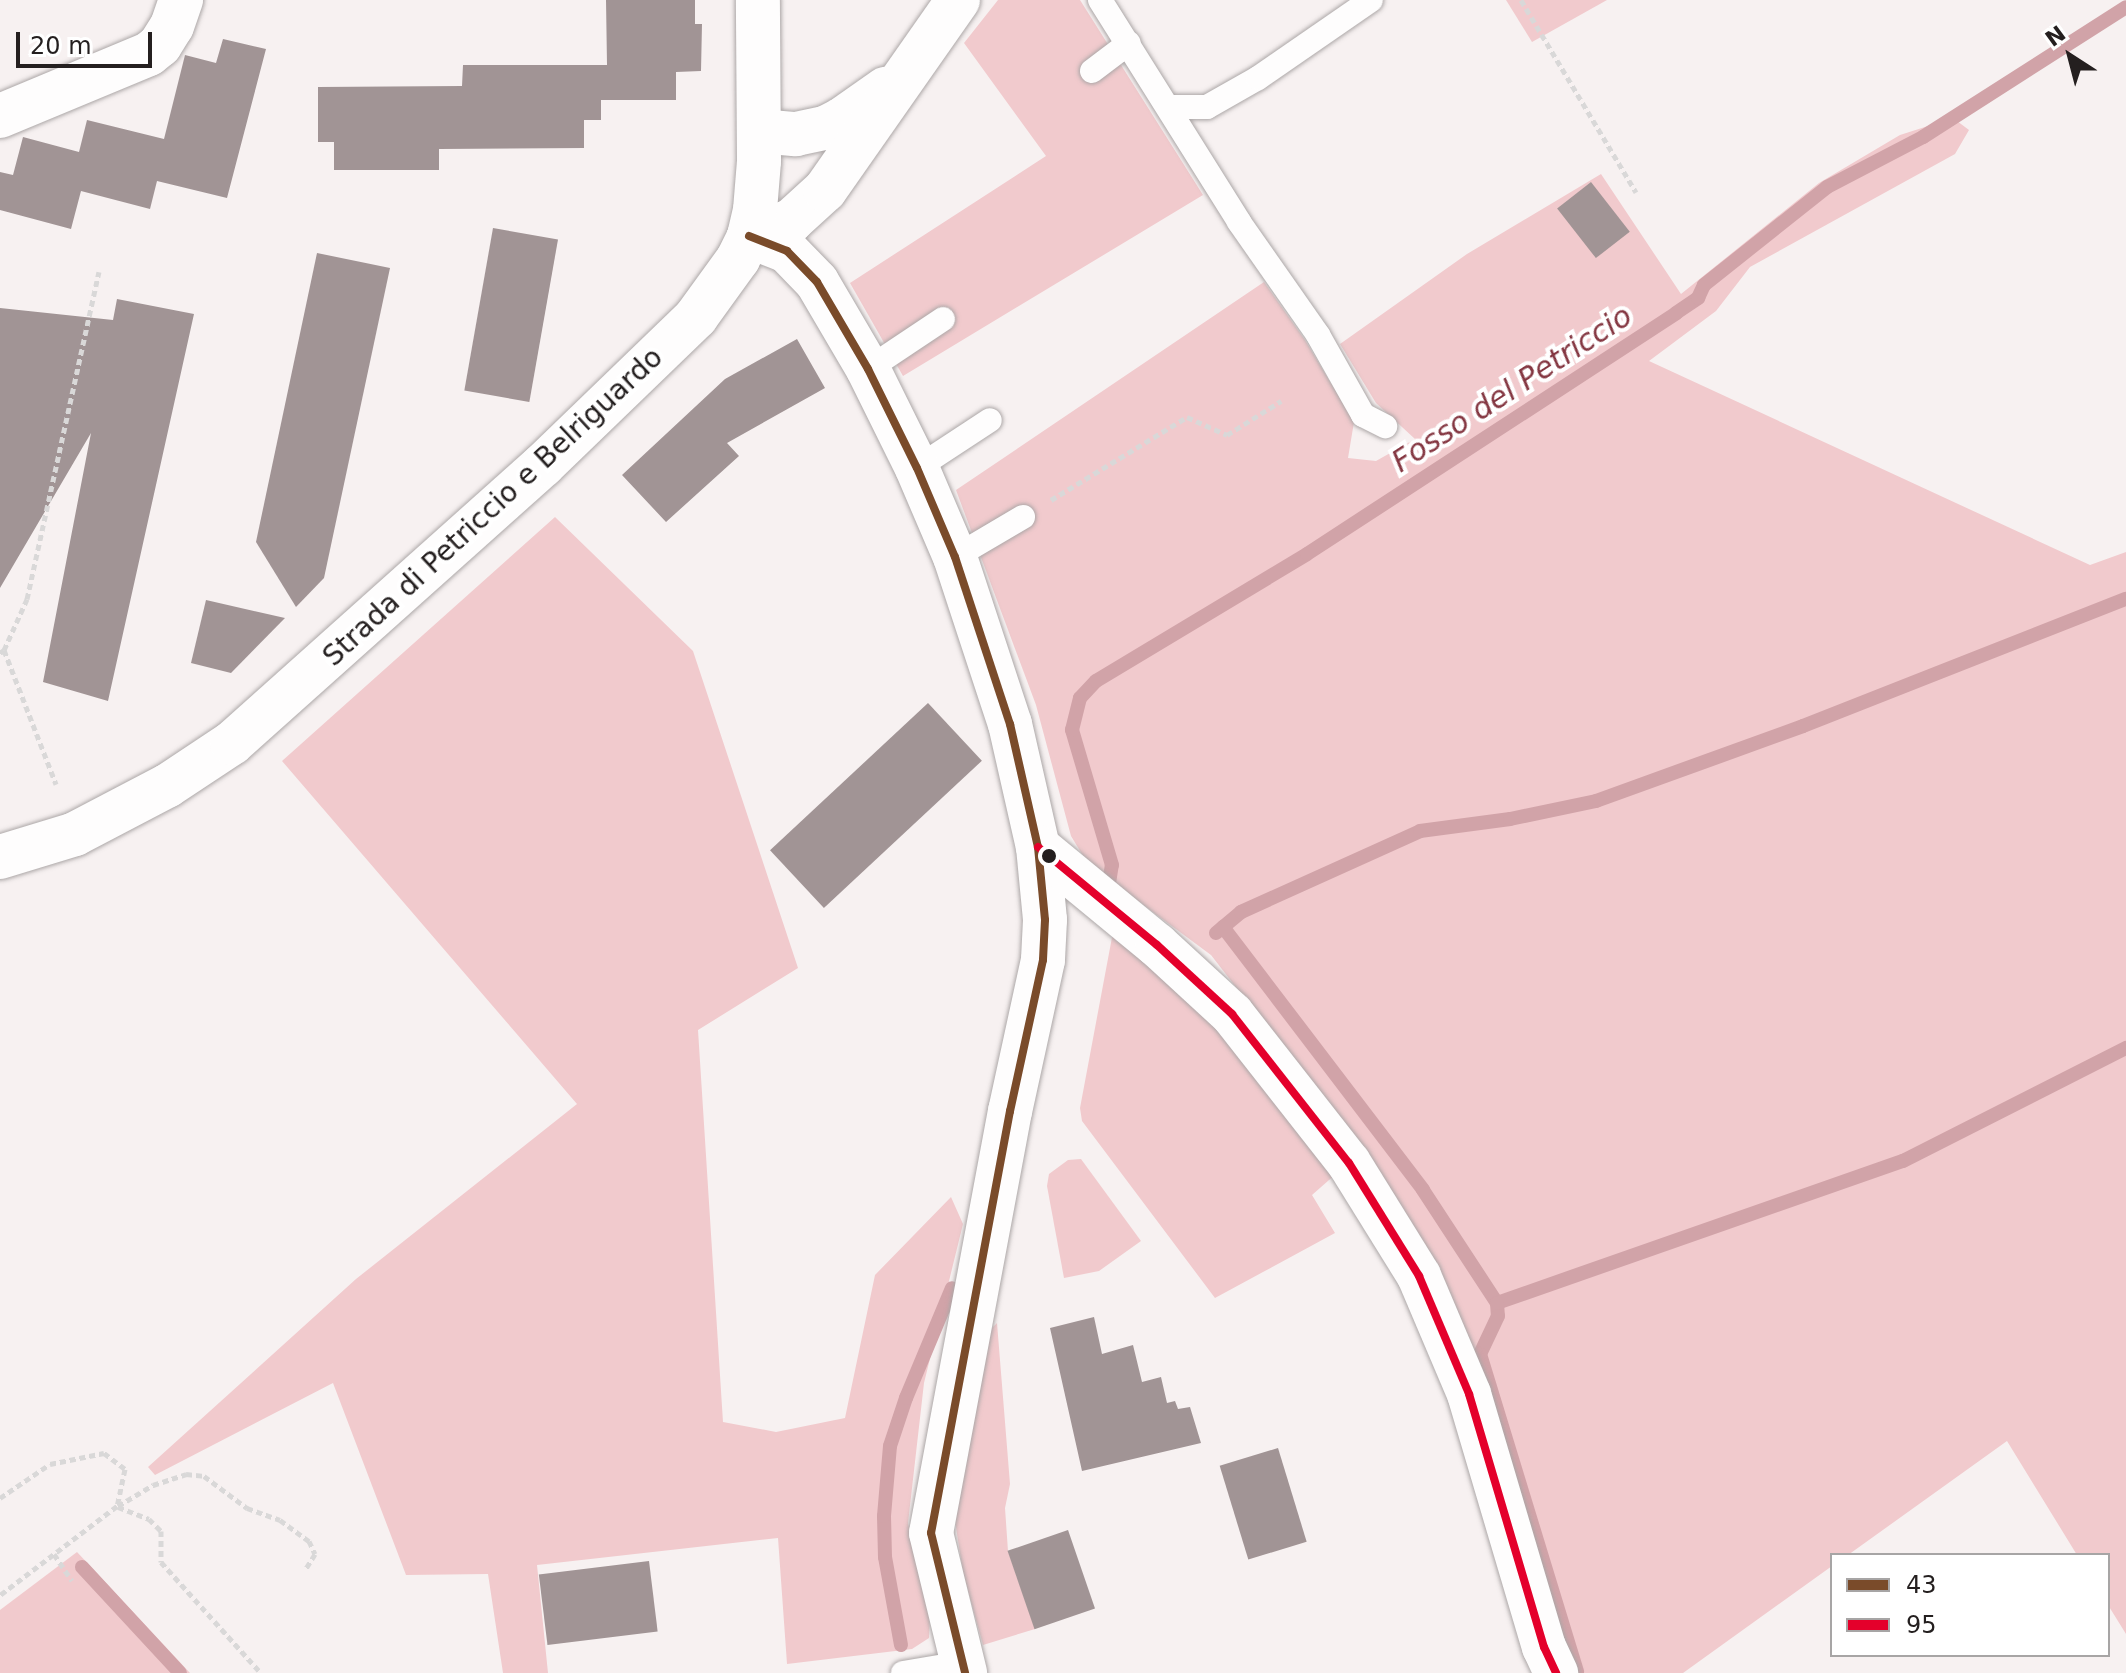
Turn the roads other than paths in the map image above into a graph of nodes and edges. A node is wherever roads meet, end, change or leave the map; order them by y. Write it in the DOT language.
graph roads {
  1 [pos="181,0"];
  2 [pos="758,0"];
  3 [pos="958,0"];
  4 [pos="1100,0"];
  5 [pos="1371,0"];
  6 [pos="1129,43"];
  7 [pos="1092,71"];
  8 [pos="902,75"];
  9 [pos="1170,107"];
  10 [pos="0,116"];
  11 [pos="759,131"];
  12 [pos="749,236"];
  13 [pos="943,319"];
  14 [pos="868,369"];
  15 [pos="990,420"];
  16 [pos="1385,426"];
  17 [pos="917,468"];
  18 [pos="1023,517"];
  19 [pos="955,557"];
  20 [pos="1038,847"];
  21 [pos="0,857"];
  22 [pos="964,1668"];
  23 [pos="903,1673"];
  24 [pos="1556,1673"];
  1 -- 10 [label="street"];
  2 -- 11 [label="street, Strada di Petriccio e Belriguardo"];
  3 -- 8 [label="street"];
  4 -- 6 [label="lane"];
  5 -- 9 [label="lane"];
  6 -- 7 [label="lane"];
  6 -- 9 [label="lane"];
  8 -- 11 [label="street"];
  8 -- 12 [label="street"];
  9 -- 16 [label="lane"];
  11 -- 12 [label="street, Strada di Petriccio e Belriguardo"];
  12 -- 14 [label="street"];
  12 -- 21 [label="street, Strada di Petriccio e Belriguardo"];
  13 -- 14 [label="lane"];
  14 -- 17 [label="street"];
  15 -- 17 [label="lane"];
  17 -- 19 [label="street"];
  18 -- 19 [label="lane"];
  19 -- 20 [label="street"];
  20 -- 22 [label="street"];
  20 -- 24 [label="street"];
  22 -- 23 [label="lane"];
}
